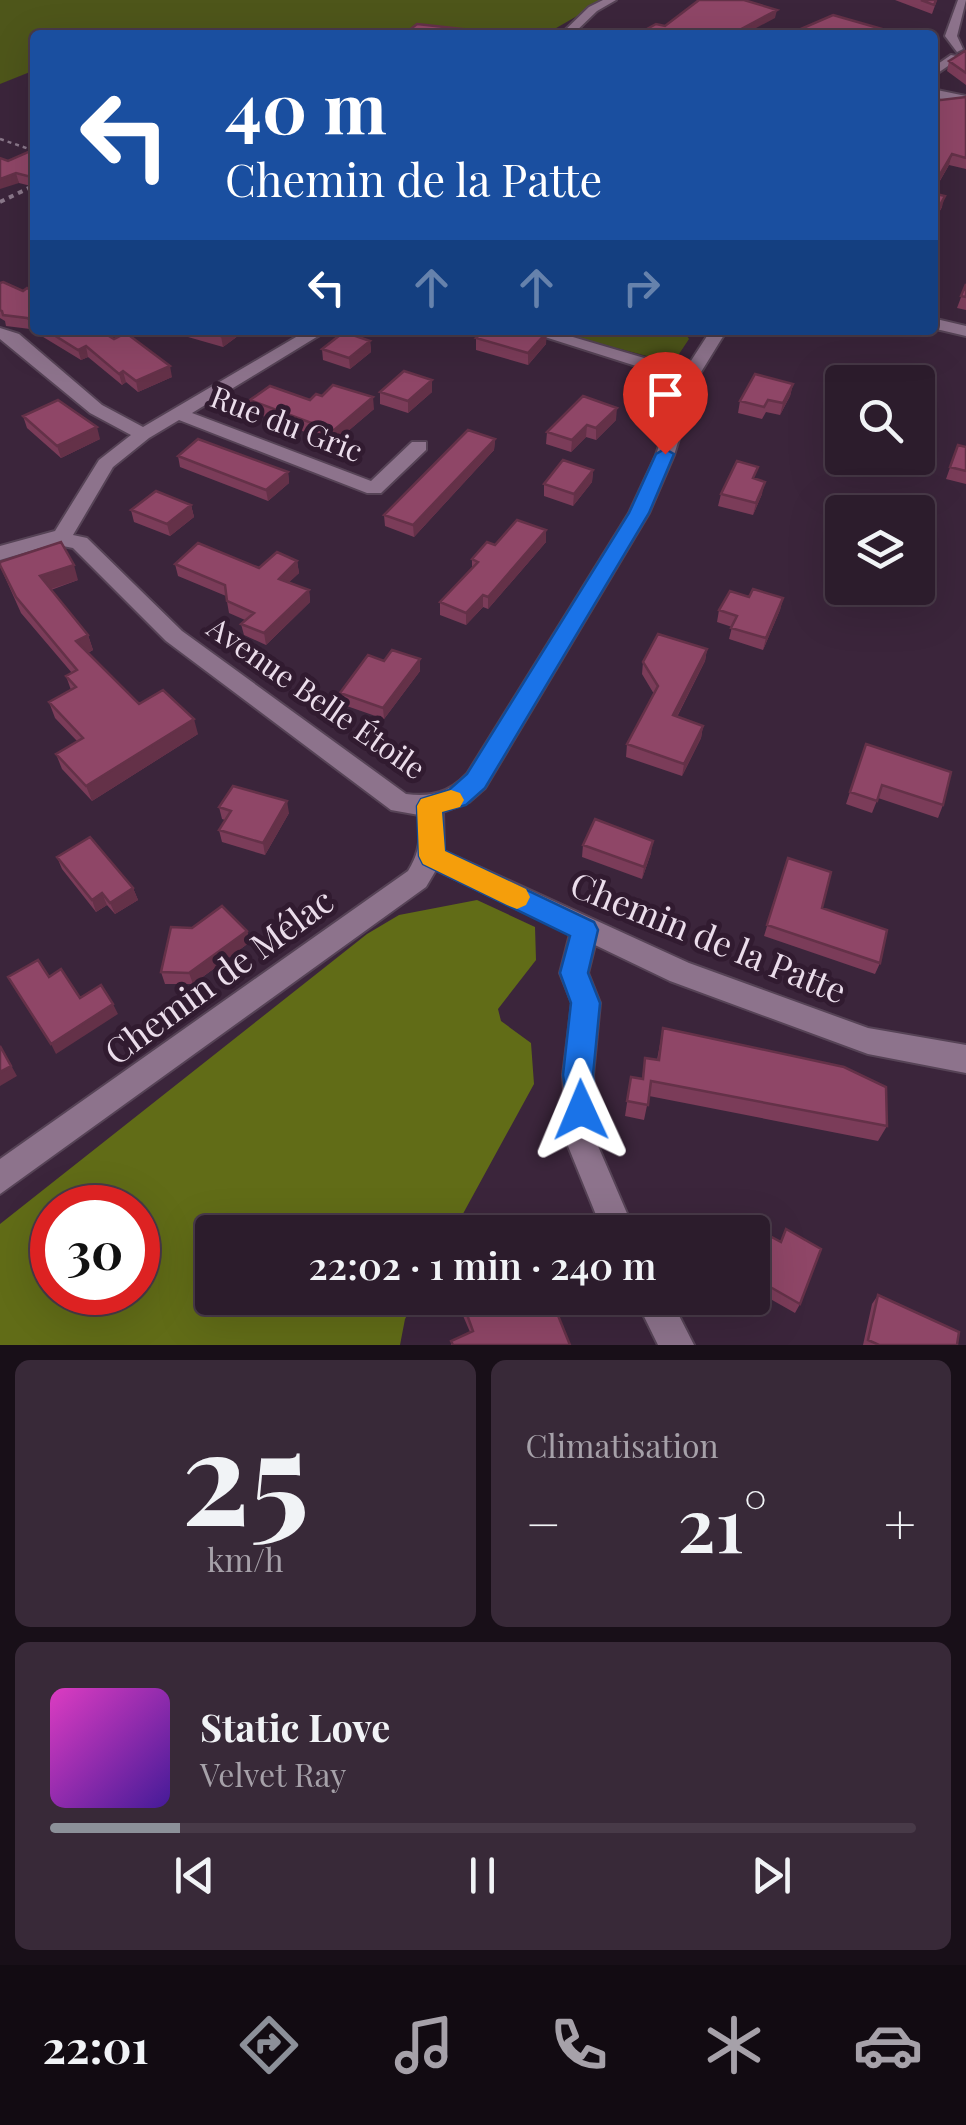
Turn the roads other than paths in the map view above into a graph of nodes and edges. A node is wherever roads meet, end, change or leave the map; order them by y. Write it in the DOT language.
graph roads {
  1 [pos="611,0"];
  2 [pos="963,0"];
  3 [pos="571,30"];
  4 [pos="961,53"];
  5 [pos="938,70"];
  6 [pos="938,94"];
  7 [pos="966,100"];
  8 [pos="938,324"];
  9 [pos="966,331"];
  10 [pos="0,332"];
  11 [pos="311,335"];
  12 [pos="548,335"];
  13 [pos="716,335"];
  14 [pos="689,377"];
  15 [pos="176,412"];
  16 [pos="143,434"];
  17 [pos="419,446"];
  18 [pos="62,537"];
  19 [pos="0,553"];
  20 [pos="430,806"];
  21 [pos="432,856"];
  22 [pos="585,930"];
  23 [pos="966,1059"];
  24 [pos="0,1178"];
  25 [pos="612,1215"];
  26 [pos="661,1315"];
  27 [pos="678,1345"];
  1 -- 3 [label="street"];
  2 -- 4 [label="street"];
  4 -- 5 [label="street"];
  6 -- 7 [label="street"];
  8 -- 9 [label="street"];
  10 -- 16 [label="street"];
  11 -- 15 [label="street"];
  12 -- 14 [label="street"];
  13 -- 14 [label="street, Avenue Belle Étoile"];
  14 -- 20 [label="street, Avenue Belle Étoile"];
  15 -- 16 [label="street"];
  15 -- 17 [label="street, Rue du Gric"];
  16 -- 18 [label="street"];
  18 -- 19 [label="street"];
  18 -- 20 [label="street, Avenue Belle Étoile"];
  20 -- 21 [label="street"];
  21 -- 22 [label="street, Chemin de la Patte"];
  21 -- 24 [label="street, Chemin de Mélac"];
  22 -- 23 [label="street, Chemin de la Patte"];
  22 -- 25 [label="street"];
  26 -- 27 [label="street"];
}
